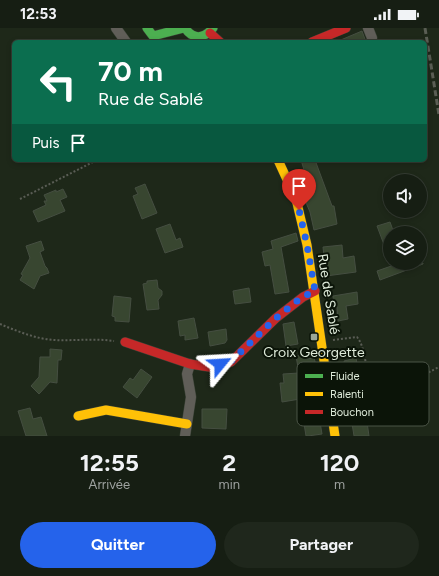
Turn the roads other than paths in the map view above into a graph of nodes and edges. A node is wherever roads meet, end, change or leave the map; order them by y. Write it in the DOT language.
graph roads {
  1 [pos="116,28"];
  2 [pos="184,28"];
  3 [pos="346,28"];
  4 [pos="368,28"];
  5 [pos="212,30"];
  6 [pos="152,35"];
  7 [pos="372,38"];
  8 [pos="125,40"];
  9 [pos="219,40"];
  10 [pos="317,40"];
  11 [pos="279,162"];
  12 [pos="315,291"];
  13 [pos="125,342"];
  14 [pos="325,362"];
  15 [pos="190,364"];
  16 [pos="78,416"];
  17 [pos="187,424"];
  18 [pos="334,426"];
  19 [pos="185,436"];
  20 [pos="335,436"];
  1 -- 8 [label="street"];
  2 -- 5 [label="street"];
  2 -- 6 [label="street"];
  3 -- 10 [label="street"];
  4 -- 7 [label="street"];
  5 -- 9 [label="street"];
  11 -- 12 [label="street, Rue de Sablé"];
  12 -- 14 [label="street, Rue de Sablé"];
  12 -- 15 [label="street"];
  13 -- 15 [label="street"];
  15 -- 17 [label="street"];
  16 -- 17 [label="street"];
  17 -- 19 [label="street"];
  18 -- 20 [label="street, Rue de Sablé"];
}
